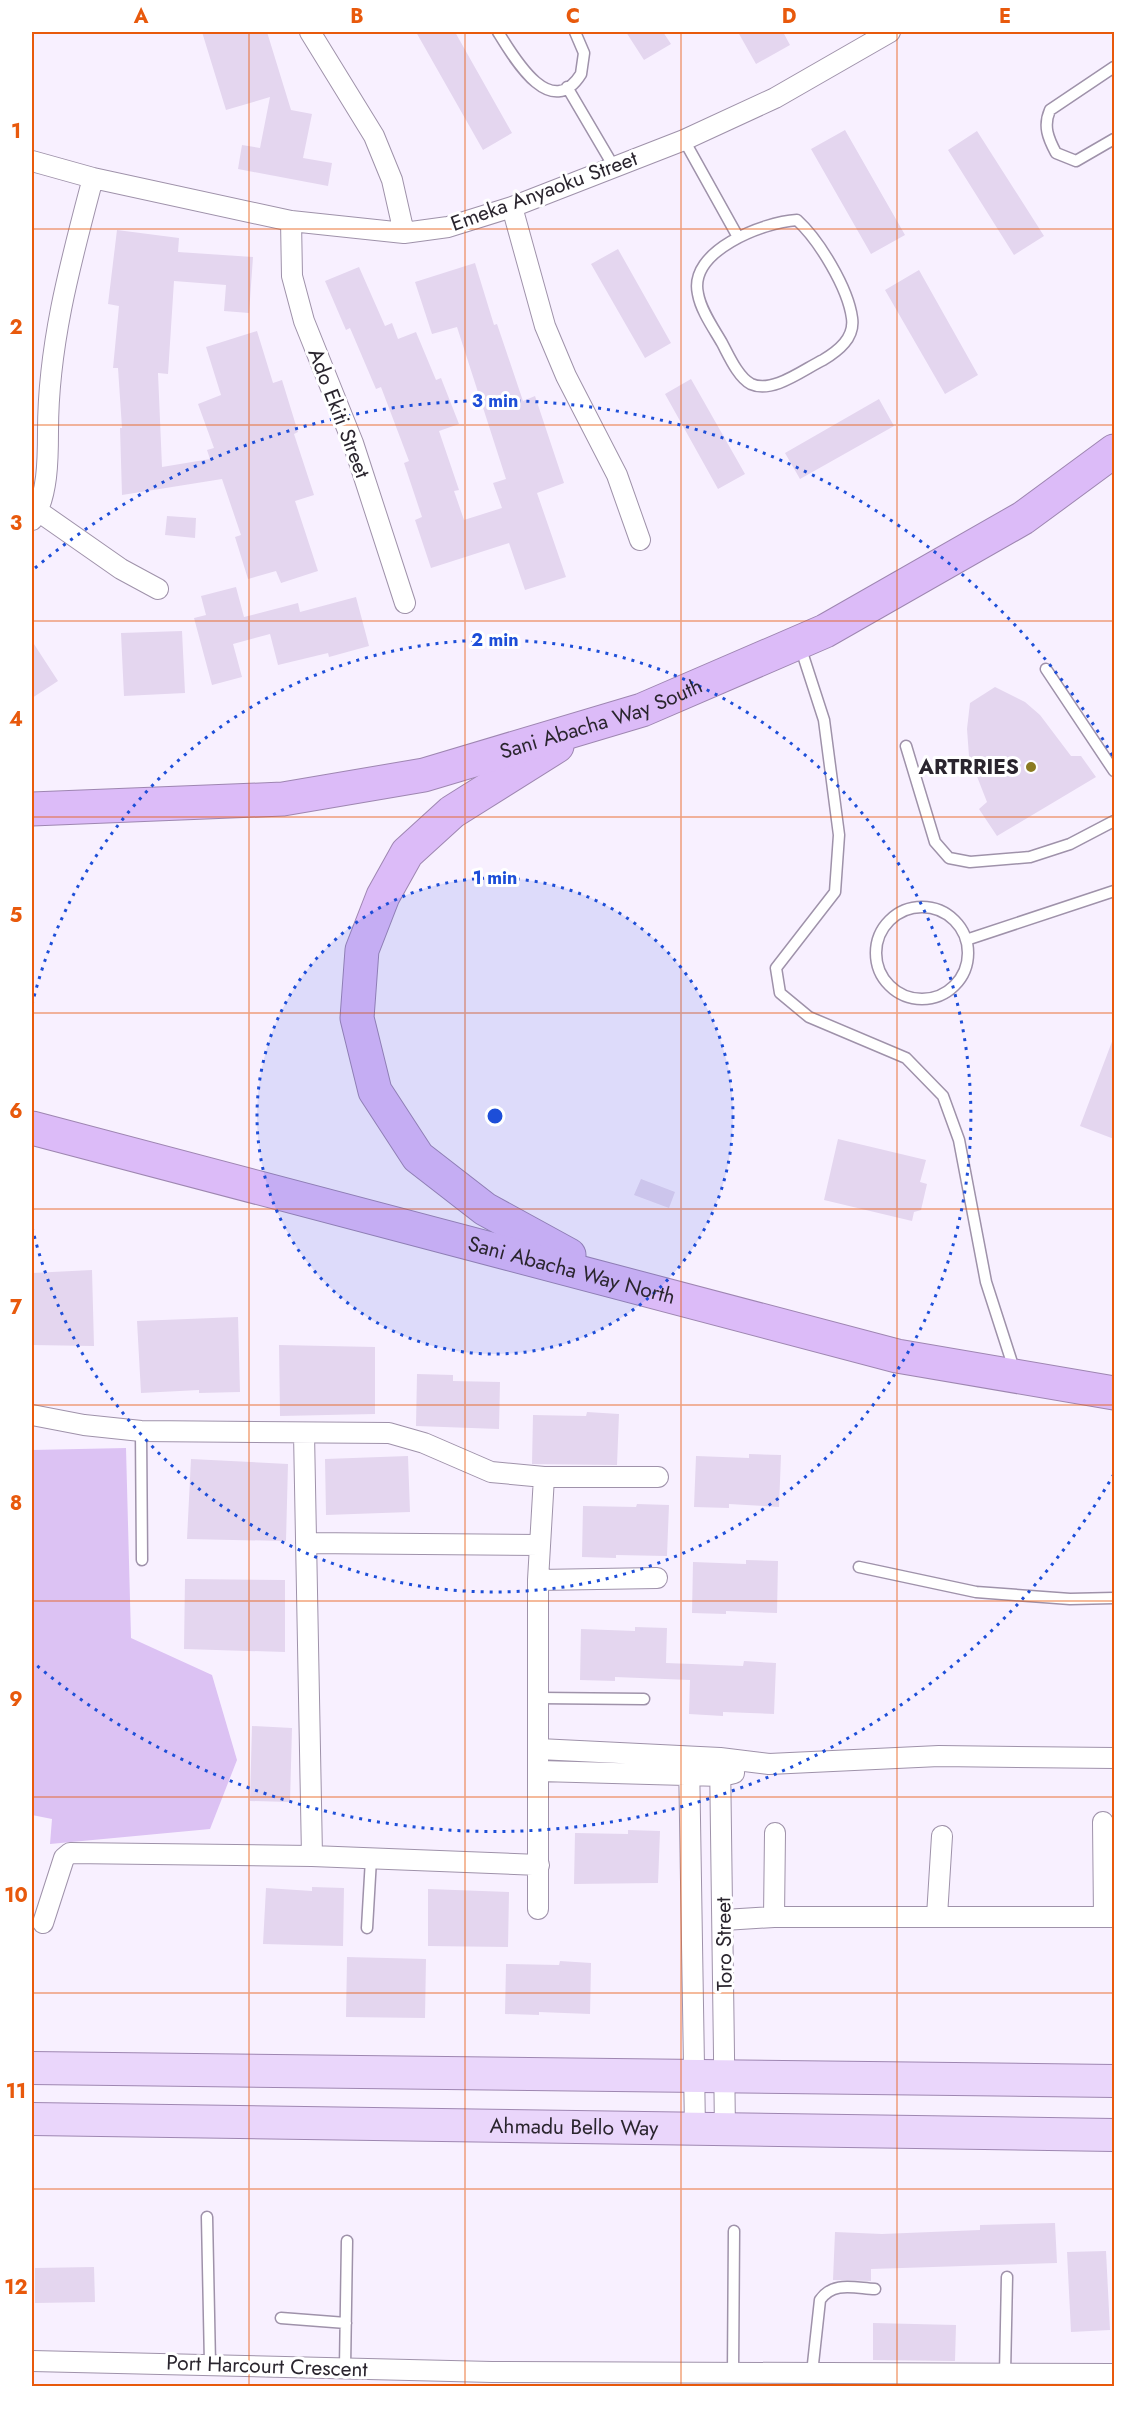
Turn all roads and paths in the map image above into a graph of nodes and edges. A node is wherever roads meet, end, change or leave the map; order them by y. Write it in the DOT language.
graph roads {
  1 [pos="310,32"];
  2 [pos="498,32"];
  3 [pos="575,32"];
  4 [pos="890,32"];
  5 [pos="1114,67"];
  6 [pos="567,87"];
  7 [pos="1114,139"];
  8 [pos="684,140"];
  9 [pos="32,161"];
  10 [pos="614,167"];
  11 [pos="93,178"];
  12 [pos="512,207"];
  13 [pos="291,221"];
  14 [pos="404,233"];
  15 [pos="738,237"];
  16 [pos="1114,451"];
  17 [pos="35,516"];
  18 [pos="640,540"];
  19 [pos="158,589"];
  20 [pos="405,603"];
  21 [pos="799,643"];
  22 [pos="1046,669"];
  23 [pos="589,726"];
  24 [pos="906,746"];
  25 [pos="1114,771"];
  26 [pos="32,809"];
  27 [pos="1114,821"];
  28 [pos="1114,891"];
  29 [pos="966,940"];
  30 [pos="32,1128"];
  31 [pos="698,1302"];
  32 [pos="1016,1376"];
  33 [pos="1114,1393"];
  34 [pos="32,1415"];
  35 [pos="141,1431"];
  36 [pos="304,1433"];
  37 [pos="544,1477"];
  38 [pos="658,1478"];
  39 [pos="306,1543"];
  40 [pos="539,1545"];
  41 [pos="142,1560"];
  42 [pos="859,1567"];
  43 [pos="657,1578"];
  44 [pos="538,1580"];
  45 [pos="1114,1598"];
  46 [pos="539,1698"];
  47 [pos="644,1699"];
  48 [pos="539,1749"];
  49 [pos="1114,1758"];
  50 [pos="689,1767"];
  51 [pos="721,1767"];
  52 [pos="540,1771"];
  53 [pos="1103,1822"];
  54 [pos="775,1833"];
  55 [pos="942,1836"];
  56 [pos="312,1857"];
  57 [pos="371,1858"];
  58 [pos="540,1865"];
  59 [pos="538,1909"];
  60 [pos="937,1916"];
  61 [pos="774,1917"];
  62 [pos="1109,1917"];
  63 [pos="724,1920"];
  64 [pos="43,1923"];
  65 [pos="367,1928"];
  66 [pos="32,2068"];
  67 [pos="711,2077"];
  68 [pos="1114,2081"];
  69 [pos="32,2120"];
  70 [pos="710,2129"];
  71 [pos="1114,2135"];
  72 [pos="207,2217"];
  73 [pos="734,2230"];
  74 [pos="347,2241"];
  75 [pos="1007,2277"];
  76 [pos="875,2289"];
  77 [pos="281,2318"];
  78 [pos="346,2323"];
  79 [pos="32,2361"];
  80 [pos="210,2364"];
  81 [pos="345,2368"];
  82 [pos="733,2373"];
  83 [pos="812,2373"];
  84 [pos="1005,2374"];
  85 [pos="1114,2374"];
  1 -- 14 [label="street"];
  2 -- 6 [label="lane"];
  3 -- 6 [label="lane"];
  4 -- 8 [label="street, Emeka Anyaoku Street"];
  5 -- 7 [label="lane"];
  6 -- 10 [label="lane"];
  8 -- 10 [label="street, Emeka Anyaoku Street"];
  8 -- 15 [label="lane"];
  9 -- 11 [label="street, Emeka Anyaoku Street"];
  10 -- 12 [label="street, Emeka Anyaoku Street"];
  11 -- 13 [label="street, Emeka Anyaoku Street"];
  11 -- 17 [label="street"];
  12 -- 14 [label="street, Emeka Anyaoku Street"];
  12 -- 18 [label="street"];
  13 -- 14 [label="street, Emeka Anyaoku Street"];
  13 -- 20 [label="street, Ado Ekiti Street"];
  15 -- 15 [label="lane"];
  16 -- 21 [label="highway, Sani Abacha Way South"];
  17 -- 19 [label="street"];
  21 -- 23 [label="highway, Sani Abacha Way South"];
  21 -- 32 [label="lane"];
  22 -- 25 [label="lane"];
  23 -- 26 [label="highway, Sani Abacha Way South"];
  23 -- 31 [label="highway"];
  24 -- 27 [label="lane"];
  28 -- 29 [label="lane"];
  29 -- 29 [label="lane"];
  30 -- 31 [label="highway, Sani Abacha Way North"];
  31 -- 32 [label="highway, Sani Abacha Way North"];
  32 -- 33 [label="highway, Sani Abacha Way North"];
  34 -- 35 [label="street"];
  35 -- 36 [label="street"];
  35 -- 41 [label="lane"];
  36 -- 37 [label="street"];
  36 -- 39 [label="street"];
  37 -- 38 [label="street"];
  37 -- 40 [label="street"];
  39 -- 40 [label="street"];
  39 -- 56 [label="street"];
  40 -- 44 [label="street"];
  42 -- 45 [label="lane"];
  43 -- 44 [label="street"];
  44 -- 46 [label="street"];
  46 -- 47 [label="lane"];
  46 -- 48 [label="street"];
  48 -- 50 [label="street"];
  48 -- 52 [label="street"];
  49 -- 51 [label="street"];
  50 -- 51 [label="street"];
  50 -- 52 [label="street"];
  50 -- 67 [label="street, Toro Street"];
  51 -- 63 [label="street, Toro Street"];
  52 -- 58 [label="street"];
  53 -- 62 [label="street"];
  54 -- 61 [label="street"];
  55 -- 60 [label="street"];
  56 -- 57 [label="street"];
  56 -- 64 [label="street"];
  57 -- 58 [label="street"];
  57 -- 65 [label="lane"];
  58 -- 59 [label="street"];
  60 -- 61 [label="street"];
  60 -- 62 [label="street"];
  61 -- 63 [label="street"];
  63 -- 67 [label="street, Toro Street"];
  66 -- 67 [label="main road"];
  67 -- 68 [label="main road"];
  67 -- 70 [label="street, Toro Street"];
  67 -- 70 [label="street, Toro Street"];
  69 -- 70 [label="main road, Ahmadu Bello Way"];
  70 -- 71 [label="main road, Ahmadu Bello Way"];
  72 -- 80 [label="lane"];
  73 -- 82 [label="lane"];
  74 -- 78 [label="lane"];
  75 -- 84 [label="lane"];
  76 -- 83 [label="lane"];
  77 -- 78 [label="lane"];
  78 -- 81 [label="lane"];
  79 -- 80 [label="street, Port Harcourt Crescent"];
  80 -- 81 [label="street, Port Harcourt Crescent"];
  81 -- 82 [label="street, Port Harcourt Crescent"];
  82 -- 83 [label="street, Port Harcourt Crescent"];
  83 -- 84 [label="street, Port Harcourt Crescent"];
  84 -- 85 [label="street, Port Harcourt Crescent"];
}
